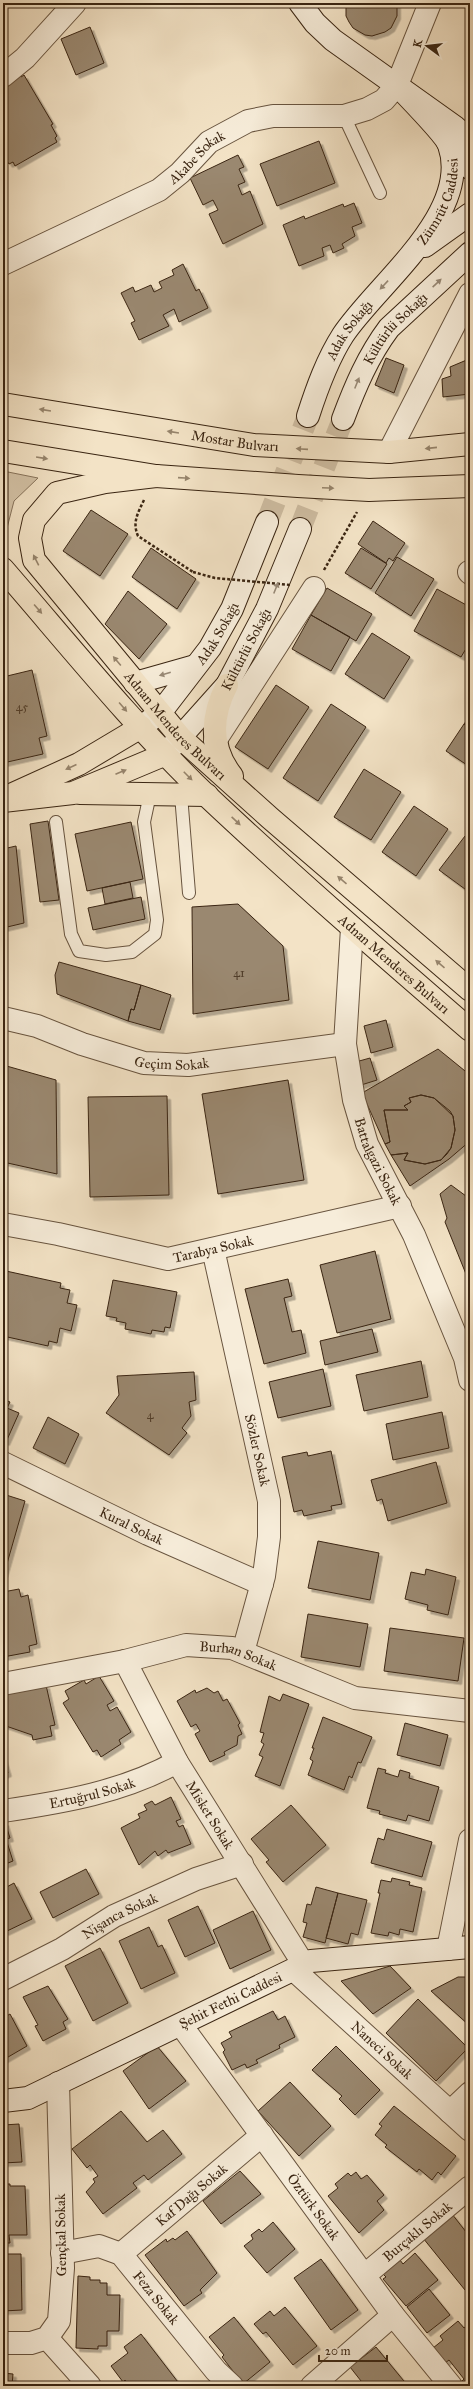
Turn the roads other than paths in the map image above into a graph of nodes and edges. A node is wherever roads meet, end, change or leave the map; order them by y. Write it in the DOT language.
graph roads {
  1 [pos="75,3"];
  2 [pos="300,3"];
  3 [pos="430,3"];
  4 [pos="3,76"];
  5 [pos="398,85"];
  6 [pos="344,116"];
  7 [pos="470,140"];
  8 [pos="448,143"];
  9 [pos="470,168"];
  10 [pos="380,193"];
  11 [pos="470,214"];
  12 [pos="470,253"];
  13 [pos="411,256"];
  14 [pos="3,264"];
  15 [pos="470,294"];
  16 [pos="3,404"];
  17 [pos="308,416"];
  18 [pos="343,419"];
  19 [pos="470,444"];
  20 [pos="3,452"];
  21 [pos="389,452"];
  22 [pos="156,476"];
  23 [pos="470,486"];
  24 [pos="267,522"];
  25 [pos="300,529"];
  26 [pos="3,569"];
  27 [pos="314,588"];
  28 [pos="195,666"];
  29 [pos="135,683"];
  30 [pos="227,685"];
  31 [pos="160,713"];
  32 [pos="141,727"];
  33 [pos="181,738"];
  34 [pos="215,741"];
  35 [pos="166,754"];
  36 [pos="73,793"];
  37 [pos="150,794"];
  38 [pos="182,795"];
  39 [pos="207,795"];
  40 [pos="3,799"];
  41 [pos="253,803"];
  42 [pos="56,822"];
  43 [pos="189,893"];
  44 [pos="352,928"];
  45 [pos="470,990"];
  46 [pos="3,1018"];
  47 [pos="470,1030"];
  48 [pos="345,1044"];
  49 [pos="400,1206"];
  50 [pos="3,1224"];
  51 [pos="212,1248"];
  52 [pos="470,1380"];
  53 [pos="3,1463"];
  54 [pos="262,1584"];
  55 [pos="243,1652"];
  56 [pos="125,1661"];
  57 [pos="3,1684"];
  58 [pos="470,1711"];
  59 [pos="177,1762"];
  60 [pos="3,1811"];
  61 [pos="470,1840"];
  62 [pos="242,1864"];
  63 [pos="470,1947"];
  64 [pos="448,1949"];
  65 [pos="299,1967"];
  66 [pos="3,1979"];
  67 [pos="181,2024"];
  68 [pos="58,2083"];
  69 [pos="470,2092"];
  70 [pos="3,2101"];
  71 [pos="450,2112"];
  72 [pos="470,2130"];
  73 [pos="262,2135"];
  74 [pos="470,2187"];
  75 [pos="62,2253"];
  76 [pos="121,2254"];
  77 [pos="365,2275"];
  78 [pos="393,2315"];
  79 [pos="47,2338"];
  80 [pos="3,2343"];
  81 [pos="90,2386"];
  82 [pos="232,2386"];
  83 [pos="312,2386"];
  84 [pos="451,2386"];
  1 -- 4 [label="street"];
  2 -- 5 [label="street, Zümrüt Caddesi"];
  3 -- 5 [label="street"];
  5 -- 6 [label="street, Akabe Sokak"];
  5 -- 7 [label="street, Zümrüt Caddesi"];
  5 -- 8 [label="street, Zümrüt Caddesi"];
  6 -- 10 [label="lane"];
  6 -- 14 [label="street, Akabe Sokak"];
  8 -- 9 [label="street, Zümrüt Caddesi"];
  8 -- 13 [label="street, Zümrüt Caddesi"];
  11 -- 13 [label="street"];
  18 -- 12 [label="street, Kültürlü Sokağı, one-way"];
  13 -- 17 [label="street, Adak Sokağı, one-way"];
  15 -- 21 [label="street"];
  21 -- 16 [label="main road, Mostar Bulvarı, one-way"];
  19 -- 21 [label="main road, Mostar Bulvarı, one-way"];
  20 -- 22 [label="main road, one-way"];
  22 -- 23 [label="main road, one-way"];
  29 -- 22 [label="main road, Adnan Menderes Bulvarı, one-way"];
  24 -- 28 [label="street, Adak Sokağı"];
  30 -- 25 [label="street, Kültürlü Sokağı, one-way"];
  26 -- 32 [label="main road, Adnan Menderes Bulvarı, one-way"];
  27 -- 34 [label="street"];
  28 -- 29 [label="street, one-way"];
  28 -- 31 [label="street, Adak Sokağı"];
  29 -- 31 [label="main road, Adnan Menderes Bulvarı"];
  30 -- 33 [label="street, Kültürlü Sokağı"];
  30 -- 34 [label="main road"];
  31 -- 32 [label="street, Adak Sokağı"];
  31 -- 33 [label="main road, Adnan Menderes Bulvarı"];
  32 -- 35 [label="main road, Adnan Menderes Bulvarı"];
  32 -- 40 [label="main road, one-way"];
  33 -- 35 [label="street, Kültürlü Sokağı"];
  33 -- 41 [label="main road, Adnan Menderes Bulvarı"];
  34 -- 41 [label="main road"];
  36 -- 35 [label="main road, one-way"];
  35 -- 39 [label="main road, Adnan Menderes Bulvarı, one-way"];
  36 -- 37 [label="main road"];
  36 -- 40 [label="main road"];
  37 -- 38 [label="main road"];
  37 -- 42 [label="lane"];
  38 -- 39 [label="main road"];
  38 -- 43 [label="lane"];
  39 -- 44 [label="main road, Adnan Menderes Bulvarı, one-way"];
  45 -- 41 [label="main road, Adnan Menderes Bulvarı, one-way"];
  44 -- 47 [label="main road, Adnan Menderes Bulvarı"];
  44 -- 48 [label="street, Battalgazi Sokak"];
  46 -- 48 [label="street, Geçim Sokak"];
  48 -- 49 [label="street, Battalgazi Sokak"];
  49 -- 51 [label="street, Tarabya Sokak"];
  49 -- 52 [label="street, Battalgazi Sokak"];
  50 -- 51 [label="street, Tarabya Sokak"];
  51 -- 54 [label="street, Sözler Sokak"];
  53 -- 54 [label="street, Kural Sokak"];
  54 -- 55 [label="street, Sözler Sokak"];
  55 -- 56 [label="street, Burhan Sokak"];
  55 -- 58 [label="street, Burhan Sokak"];
  56 -- 57 [label="street, Burhan Sokak"];
  56 -- 59 [label="street, Misket Sokak"];
  59 -- 60 [label="street, Ertuğrul Sokak"];
  59 -- 62 [label="street, Misket Sokak"];
  61 -- 64 [label="street"];
  62 -- 65 [label="street, Misket Sokak"];
  62 -- 66 [label="street, Nişanca Sokak"];
  63 -- 64 [label="street, Şehit Fethi Caddesi"];
  64 -- 65 [label="street, Şehit Fethi Caddesi"];
  65 -- 67 [label="street, Şehit Fethi Caddesi"];
  65 -- 71 [label="street, Naneci Sokak"];
  67 -- 68 [label="street, Şehit Fethi Caddesi"];
  67 -- 73 [label="street, Öztürk Sokak"];
  68 -- 70 [label="street, Şehit Fethi Caddesi"];
  68 -- 75 [label="street, Gençkal Sokak"];
  69 -- 71 [label="street"];
  71 -- 72 [label="street, Naneci Sokak"];
  73 -- 76 [label="street, Kaf Dağı Sokak"];
  73 -- 77 [label="street, Öztürk Sokak"];
  74 -- 77 [label="street, Burçaklı Sokak"];
  75 -- 76 [label="street"];
  75 -- 79 [label="street, Gençkal Sokak"];
  76 -- 82 [label="street, Feza Sokak"];
  77 -- 78 [label="street, Öztürk Sokak"];
  78 -- 83 [label="street"];
  78 -- 84 [label="street, Öztürk Sokak"];
  79 -- 80 [label="street"];
  79 -- 81 [label="street"];
}
